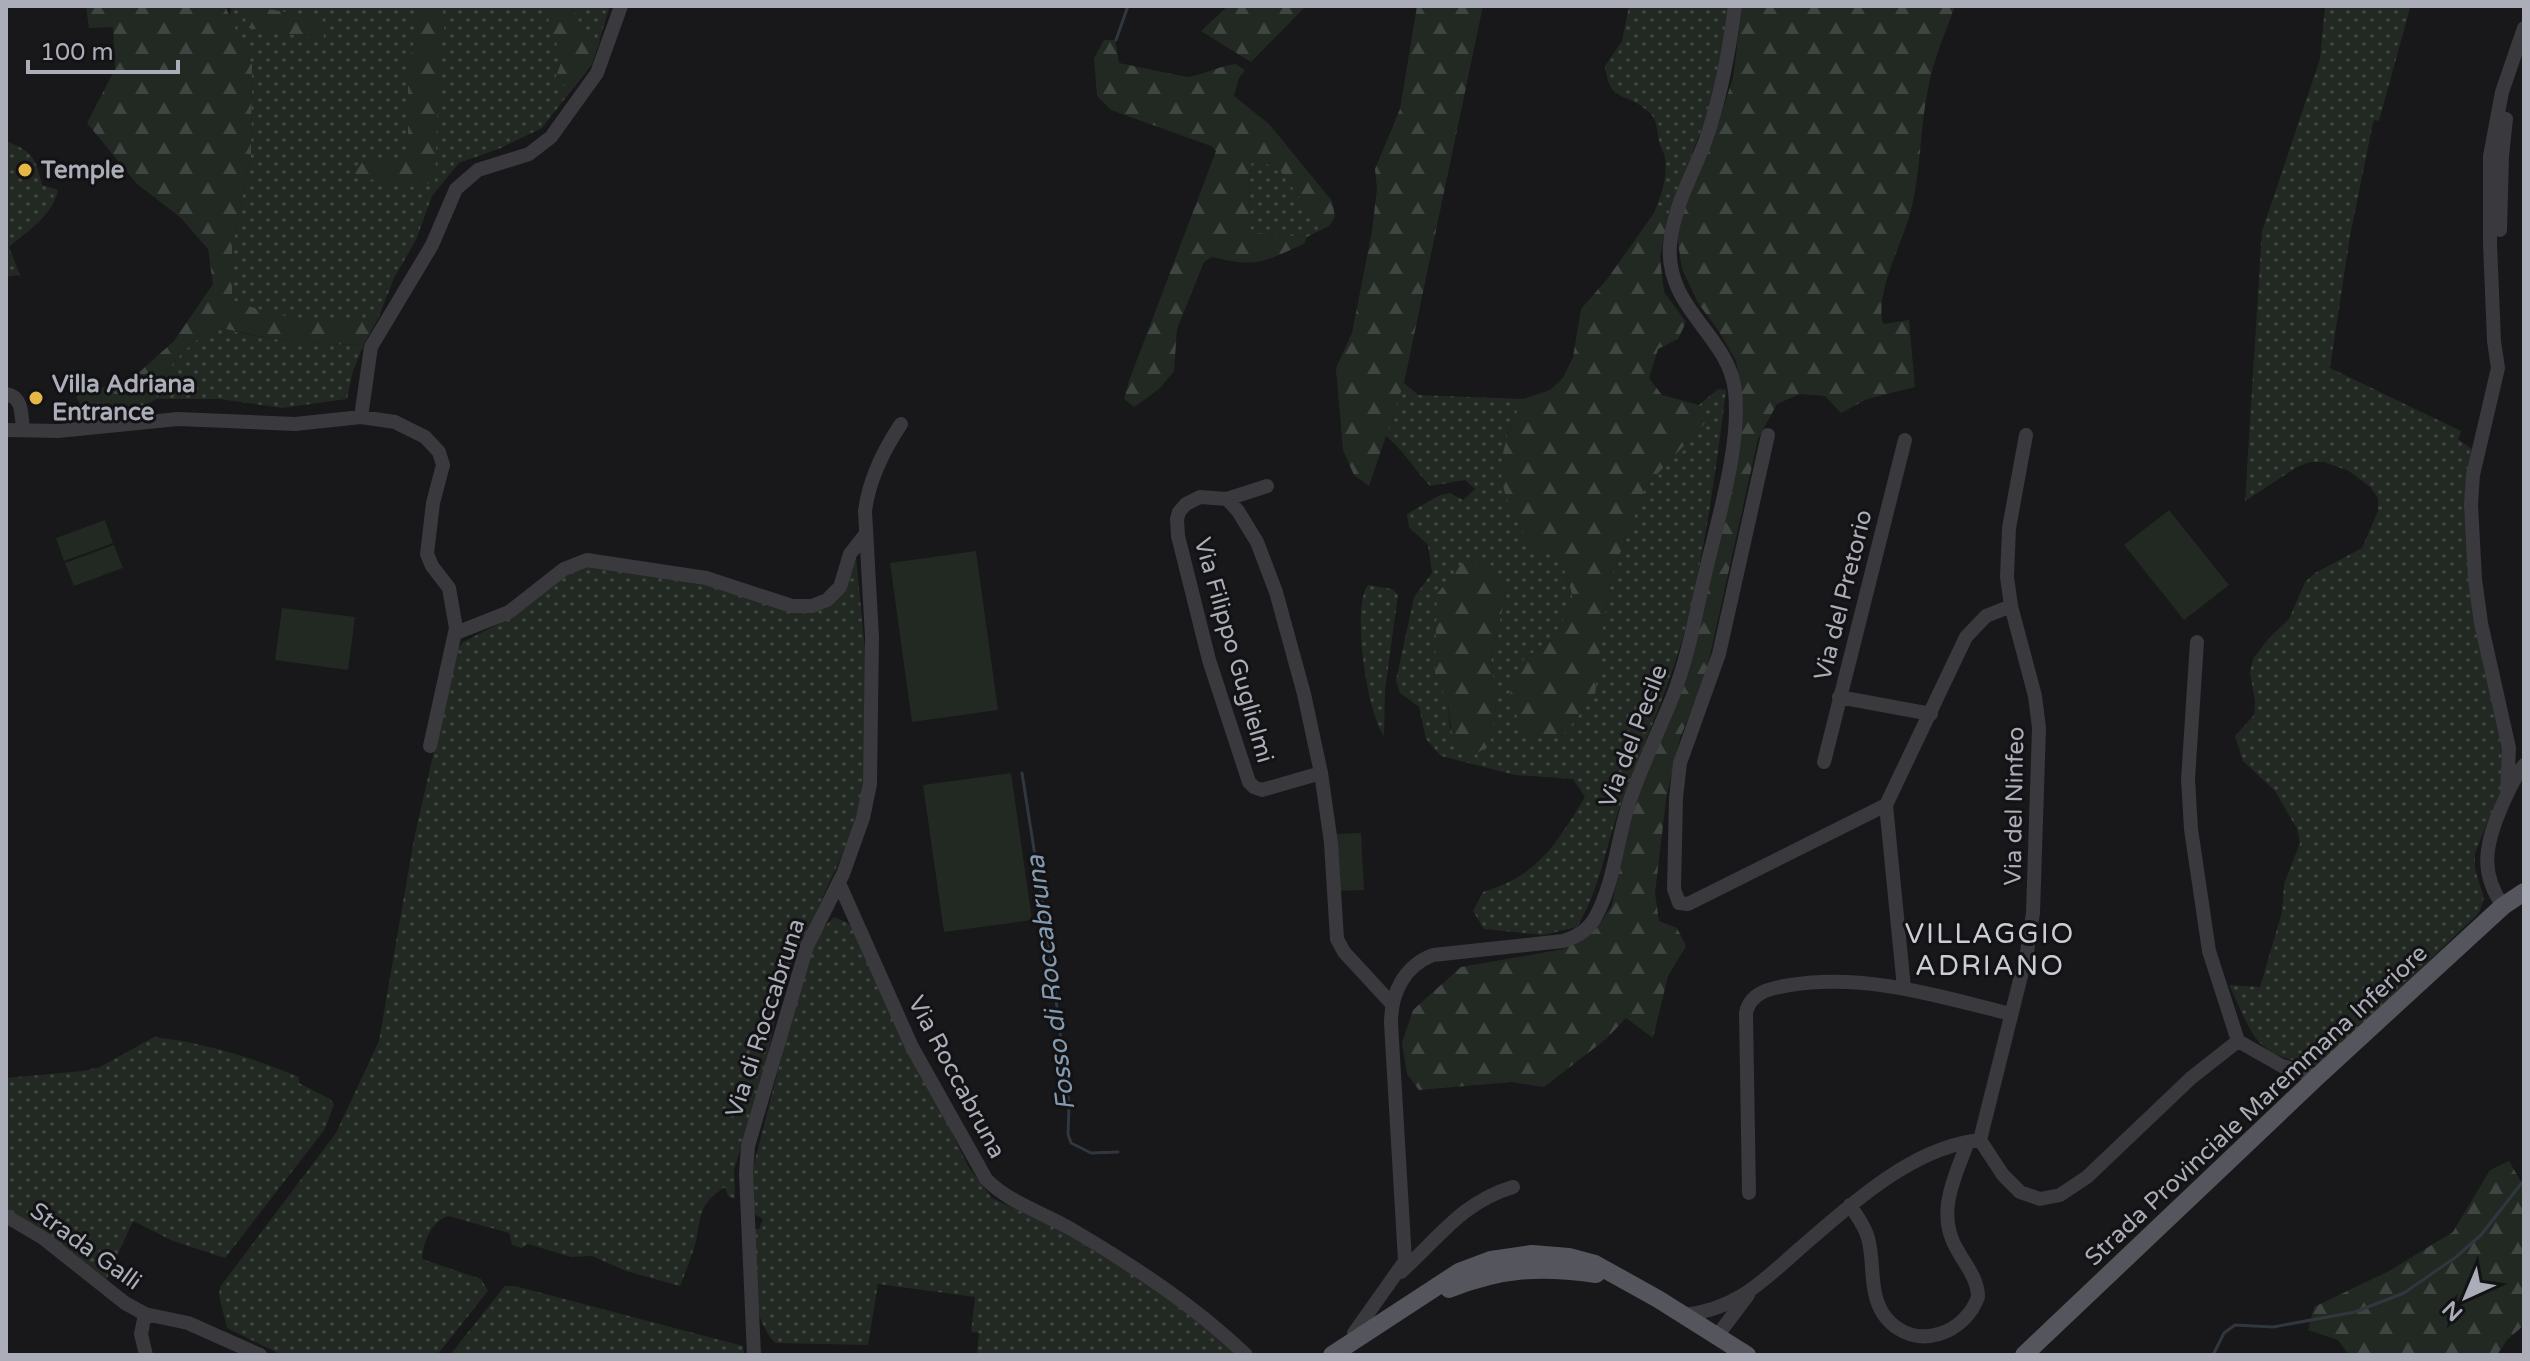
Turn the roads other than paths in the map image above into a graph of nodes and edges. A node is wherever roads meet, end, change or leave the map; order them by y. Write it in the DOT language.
graph roads {
  1 [pos="621,6"];
  2 [pos="1735,6"];
  3 [pos="2524,28"];
  4 [pos="2524,53"];
  5 [pos="2500,230"];
  6 [pos="6,394"];
  7 [pos="361,417"];
  8 [pos="901,424"];
  9 [pos="23,429"];
  10 [pos="6,430"];
  11 [pos="1768,435"];
  12 [pos="2026,435"];
  13 [pos="1905,440"];
  14 [pos="1267,486"];
  15 [pos="1227,499"];
  16 [pos="864,536"];
  17 [pos="2011,606"];
  18 [pos="456,633"];
  19 [pos="2197,642"];
  20 [pos="1839,697"];
  21 [pos="1931,714"];
  22 [pos="430,746"];
  23 [pos="1824,762"];
  24 [pos="2524,765"];
  25 [pos="1321,773"];
  26 [pos="2507,794"];
  27 [pos="1886,805"];
  28 [pos="839,883"];
  29 [pos="2524,892"];
  30 [pos="2503,906"];
  31 [pos="1904,988"];
  32 [pos="1392,1004"];
  33 [pos="2011,1014"];
  34 [pos="2238,1041"];
  35 [pos="2318,1076"];
  36 [pos="1974,1141"];
  37 [pos="1513,1187"];
  38 [pos="1749,1193"];
  39 [pos="1850,1205"];
  40 [pos="6,1216"];
  41 [pos="1395,1277"];
  42 [pos="1750,1292"];
  43 [pos="145,1314"];
  44 [pos="1684,1315"];
  45 [pos="1717,1336"];
  46 [pos="1342,1349"];
  47 [pos="146,1355"];
  48 [pos="260,1355"];
  49 [pos="754,1355"];
  50 [pos="1246,1355"];
  51 [pos="1747,1355"];
  52 [pos="2024,1355"];
  1 -- 7 [label="street"];
  2 -- 32 [label="street, Via del Pecile"];
  3 -- 26 [label="street"];
  4 -- 5 [label="street"];
  6 -- 9 [label="street"];
  7 -- 9 [label="street"];
  7 -- 18 [label="street"];
  8 -- 16 [label="street, Via di Roccabruna"];
  9 -- 10 [label="street"];
  11 -- 27 [label="street"];
  12 -- 17 [label="street, Via del Ninfeo"];
  13 -- 20 [label="street, Via del Pretorio"];
  14 -- 15 [label="street"];
  15 -- 25 [label="street, Via Filippo Guglielmi"];
  15 -- 25 [label="street, Via Filippo Guglielmi"];
  16 -- 18 [label="street"];
  16 -- 28 [label="street, Via di Roccabruna"];
  17 -- 21 [label="street"];
  17 -- 33 [label="street, Via del Ninfeo"];
  18 -- 22 [label="street"];
  19 -- 34 [label="street"];
  20 -- 21 [label="street"];
  20 -- 23 [label="street, Via del Pretorio"];
  21 -- 27 [label="street"];
  24 -- 26 [label="street"];
  25 -- 32 [label="street, Via Filippo Guglielmi"];
  26 -- 30 [label="street"];
  27 -- 31 [label="street"];
  28 -- 49 [label="street, Via di Roccabruna"];
  28 -- 50 [label="street, Via Roccabruna"];
  29 -- 30 [label="main road, Strada Provinciale Maremmana Inferiore"];
  30 -- 35 [label="main road, Strada Provinciale Maremmana Inferiore"];
  31 -- 33 [label="street"];
  31 -- 38 [label="street"];
  32 -- 41 [label="street"];
  33 -- 36 [label="street, Via del Ninfeo"];
  34 -- 35 [label="street"];
  34 -- 36 [label="street"];
  35 -- 52 [label="main road, Strada Provinciale Maremmana Inferiore"];
  36 -- 39 [label="street"];
  36 -- 39 [label="street, Via del Ninfeo"];
  37 -- 41 [label="street"];
  39 -- 42 [label="street"];
  40 -- 43 [label="street, Strada Galli"];
  41 -- 46 [label="street"];
  42 -- 44 [label="street"];
  42 -- 45 [label="street"];
  43 -- 47 [label="street, Strada Galli"];
  43 -- 48 [label="street"];
  44 -- 45 [label="main road"];
  44 -- 46 [label="main road"];
  45 -- 51 [label="main road"];
}
